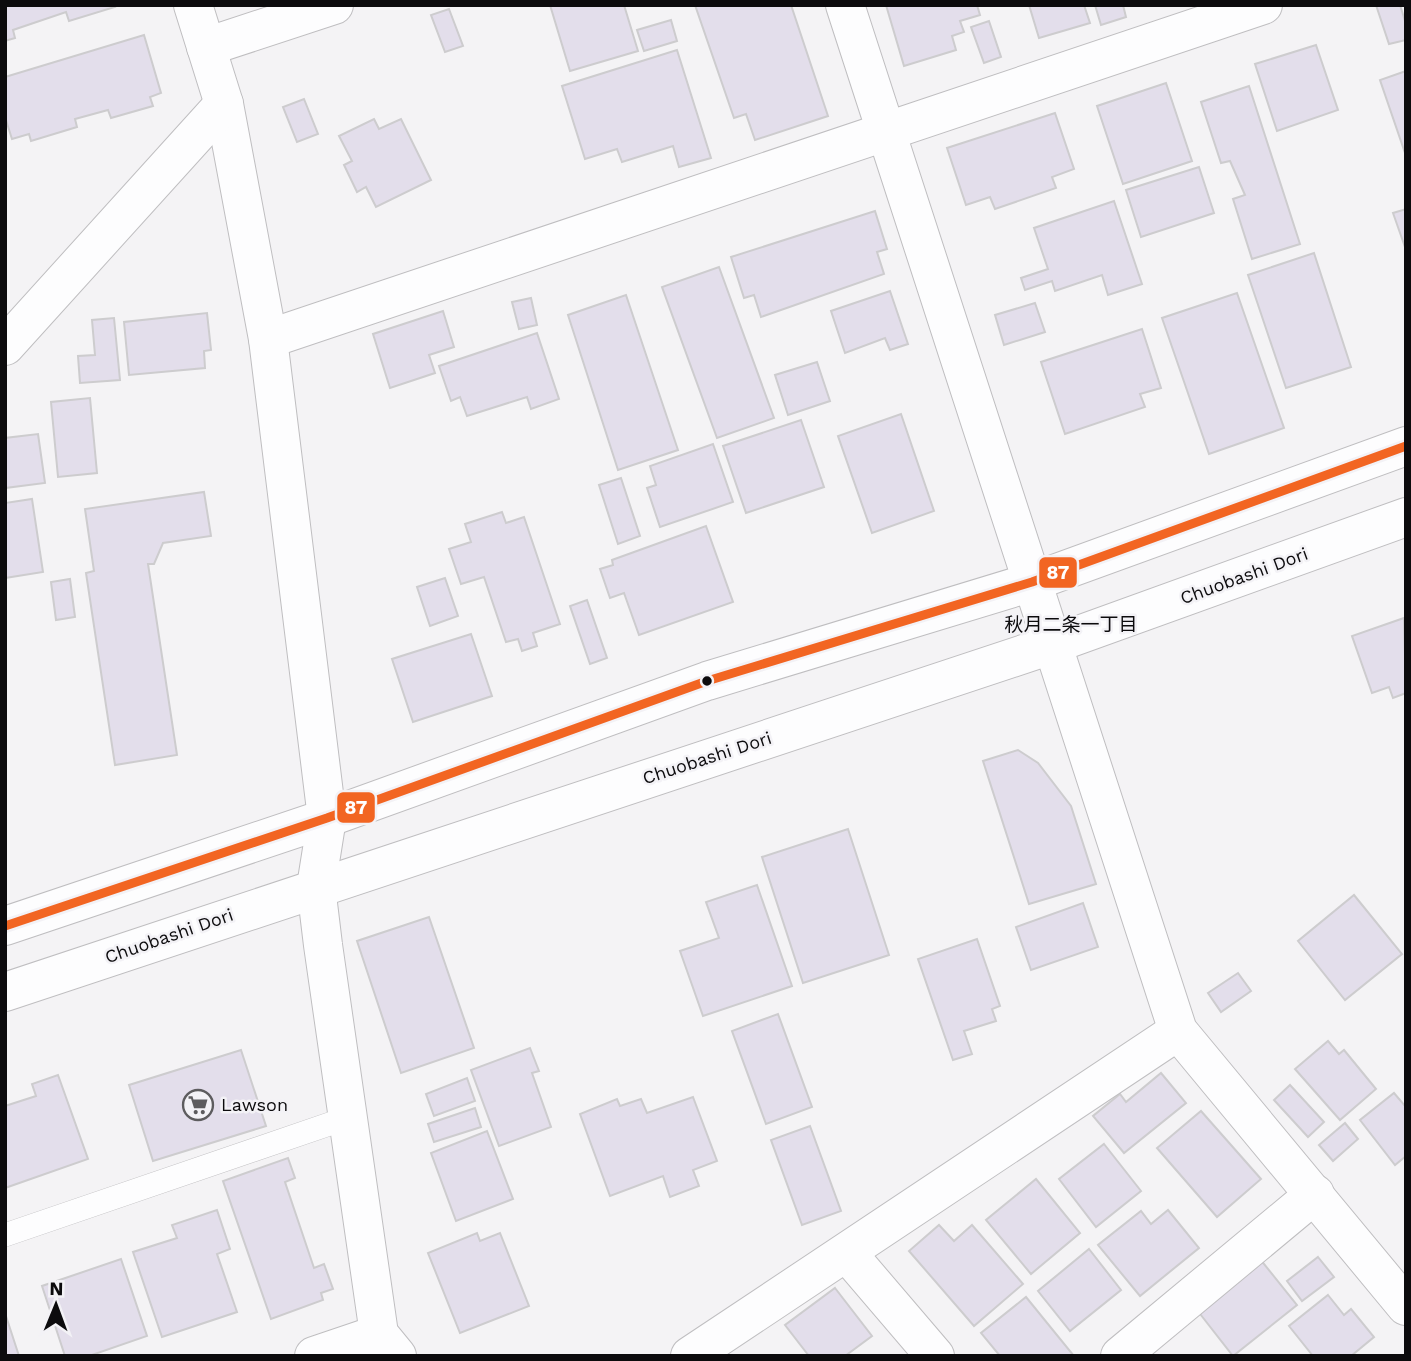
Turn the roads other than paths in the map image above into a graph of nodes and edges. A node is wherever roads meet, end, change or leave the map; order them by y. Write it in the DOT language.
graph roads {
  1 [pos="193,5"];
  2 [pos="334,5"];
  3 [pos="845,5"];
  4 [pos="1263,5"];
  5 [pos="206,47"];
  6 [pos="224,104"];
  7 [pos="888,134"];
  8 [pos="268,340"];
  9 [pos="5,346"];
  10 [pos="1406,446"];
  11 [pos="1405,519"];
  12 [pos="1031,582"];
  13 [pos="1051,645"];
  14 [pos="327,818"];
  15 [pos="316,887"];
  16 [pos="5,926"];
  17 [pos="5,992"];
  18 [pos="1178,1031"];
  19 [pos="348,1118"];
  20 [pos="1315,1194"];
  21 [pos="5,1235"];
  22 [pos="847,1253"];
  23 [pos="1406,1306"];
  24 [pos="388,1345"];
  25 [pos="314,1356"];
  26 [pos="690,1356"];
  27 [pos="935,1356"];
  28 [pos="1120,1356"];
  1 -- 5 [label="street"];
  2 -- 5 [label="street"];
  3 -- 7 [label="street"];
  4 -- 7 [label="street"];
  5 -- 6 [label="street"];
  6 -- 8 [label="street"];
  6 -- 9 [label="street"];
  7 -- 8 [label="street"];
  7 -- 12 [label="street"];
  8 -- 14 [label="street"];
  10 -- 12 [label="street"];
  11 -- 13 [label="street, Chuobashi Dori"];
  12 -- 13 [label="street"];
  12 -- 14 [label="street"];
  13 -- 15 [label="street, Chuobashi Dori"];
  13 -- 18 [label="street"];
  14 -- 15 [label="street"];
  14 -- 16 [label="street"];
  15 -- 17 [label="street, Chuobashi Dori"];
  15 -- 19 [label="street"];
  18 -- 20 [label="street"];
  18 -- 22 [label="street"];
  19 -- 21 [label="lane"];
  19 -- 24 [label="street"];
  20 -- 23 [label="street"];
  20 -- 28 [label="street"];
  22 -- 26 [label="street"];
  22 -- 27 [label="street"];
  24 -- 25 [label="street"];
}
